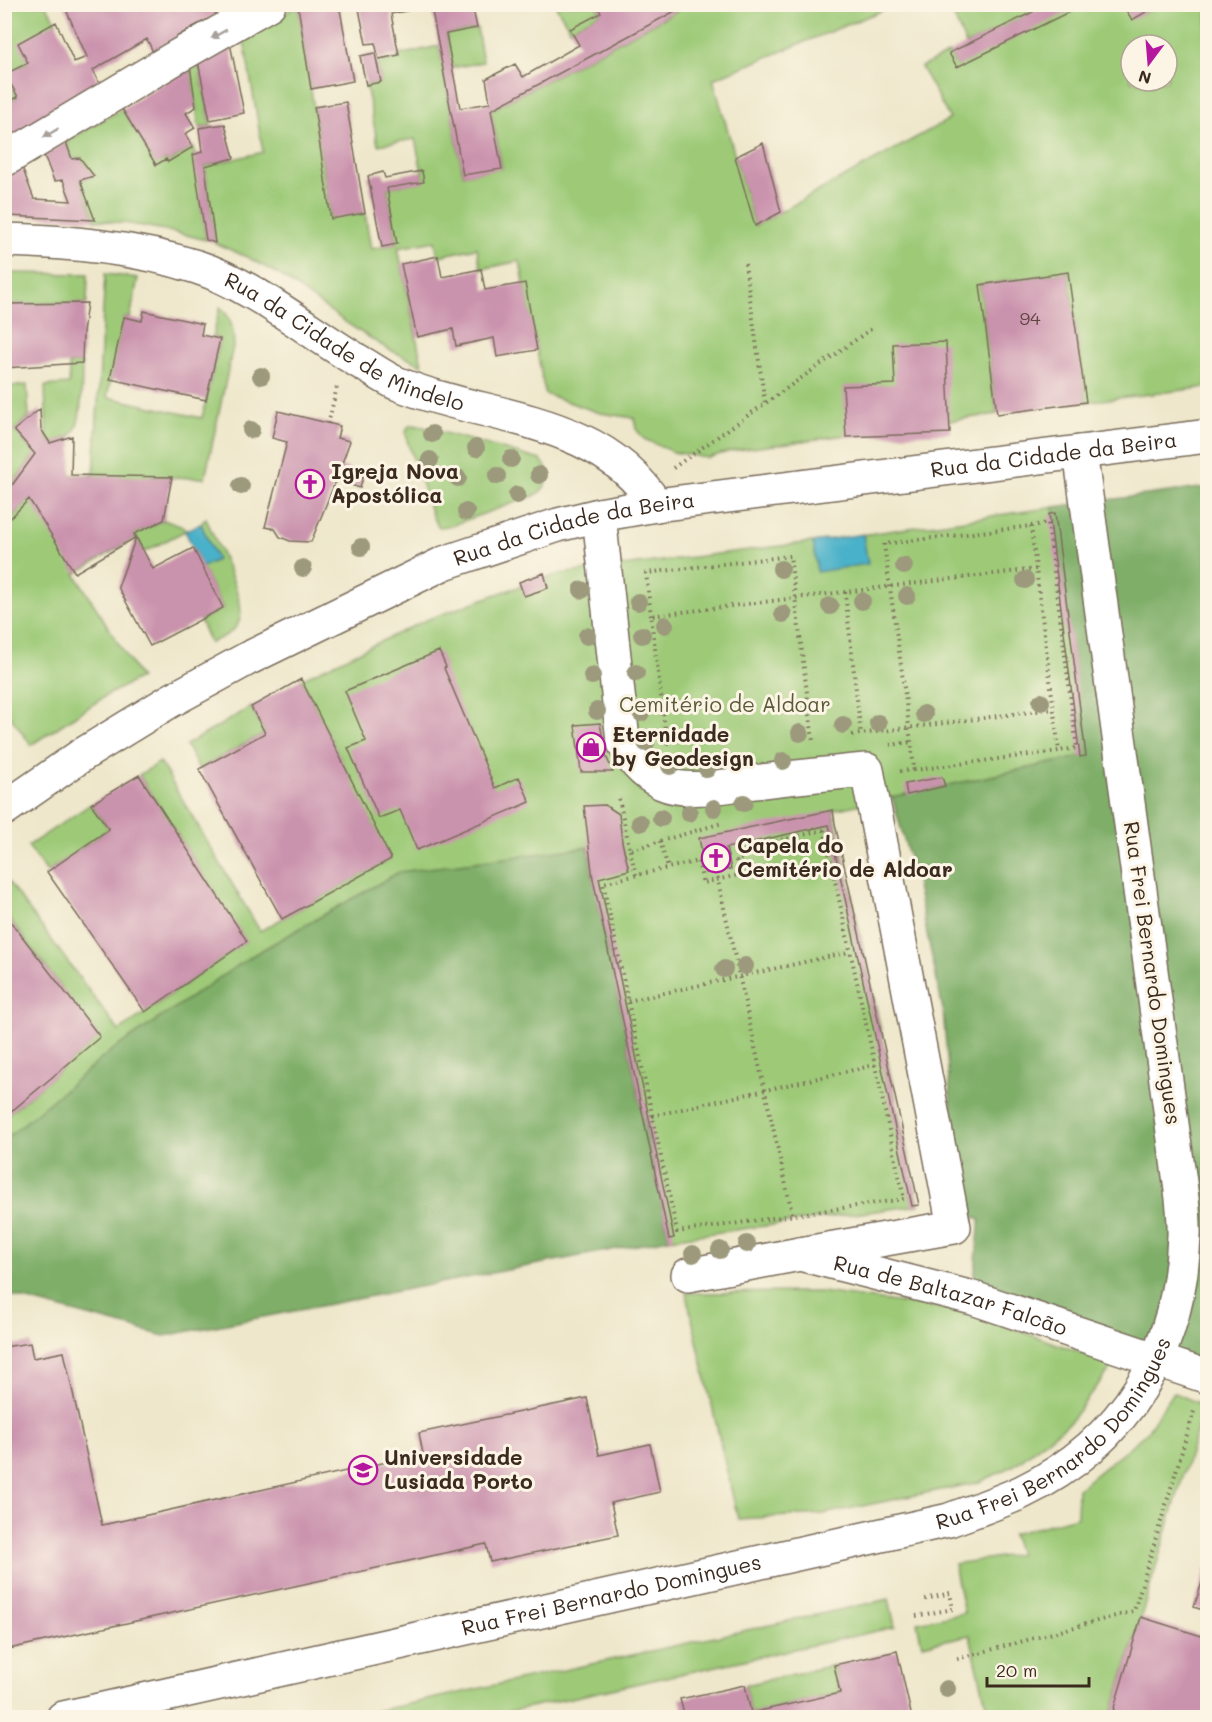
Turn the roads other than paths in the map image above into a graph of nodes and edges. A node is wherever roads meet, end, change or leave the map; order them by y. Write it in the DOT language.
graph roads {
  1 [pos="270,4"];
  2 [pos="4,160"];
  3 [pos="4,240"];
  4 [pos="1208,436"];
  5 [pos="1080,452"];
  6 [pos="651,496"];
  7 [pos="598,515"];
  8 [pos="4,809"];
  9 [pos="800,1254"];
  10 [pos="688,1275"];
  11 [pos="1157,1360"];
  12 [pos="1206,1376"];
  13 [pos="63,1718"];
  1 -- 2 [label="street, one-way"];
  3 -- 6 [label="street, Rua da Cidade de Mindelo"];
  4 -- 5 [label="street, Rua da Cidade da Beira"];
  5 -- 6 [label="street, Rua da Cidade da Beira"];
  5 -- 11 [label="street, Rua Frei Bernardo Domingues"];
  6 -- 7 [label="street, Rua da Cidade da Beira"];
  7 -- 8 [label="street, Rua da Cidade da Beira"];
  7 -- 9 [label="street"];
  9 -- 10 [label="street, Rua de Baltazar Falcão"];
  9 -- 11 [label="street, Rua de Baltazar Falcão"];
  11 -- 12 [label="street, Rua de Baltazar Falcão"];
  11 -- 13 [label="street, Rua Frei Bernardo Domingues"];
}
